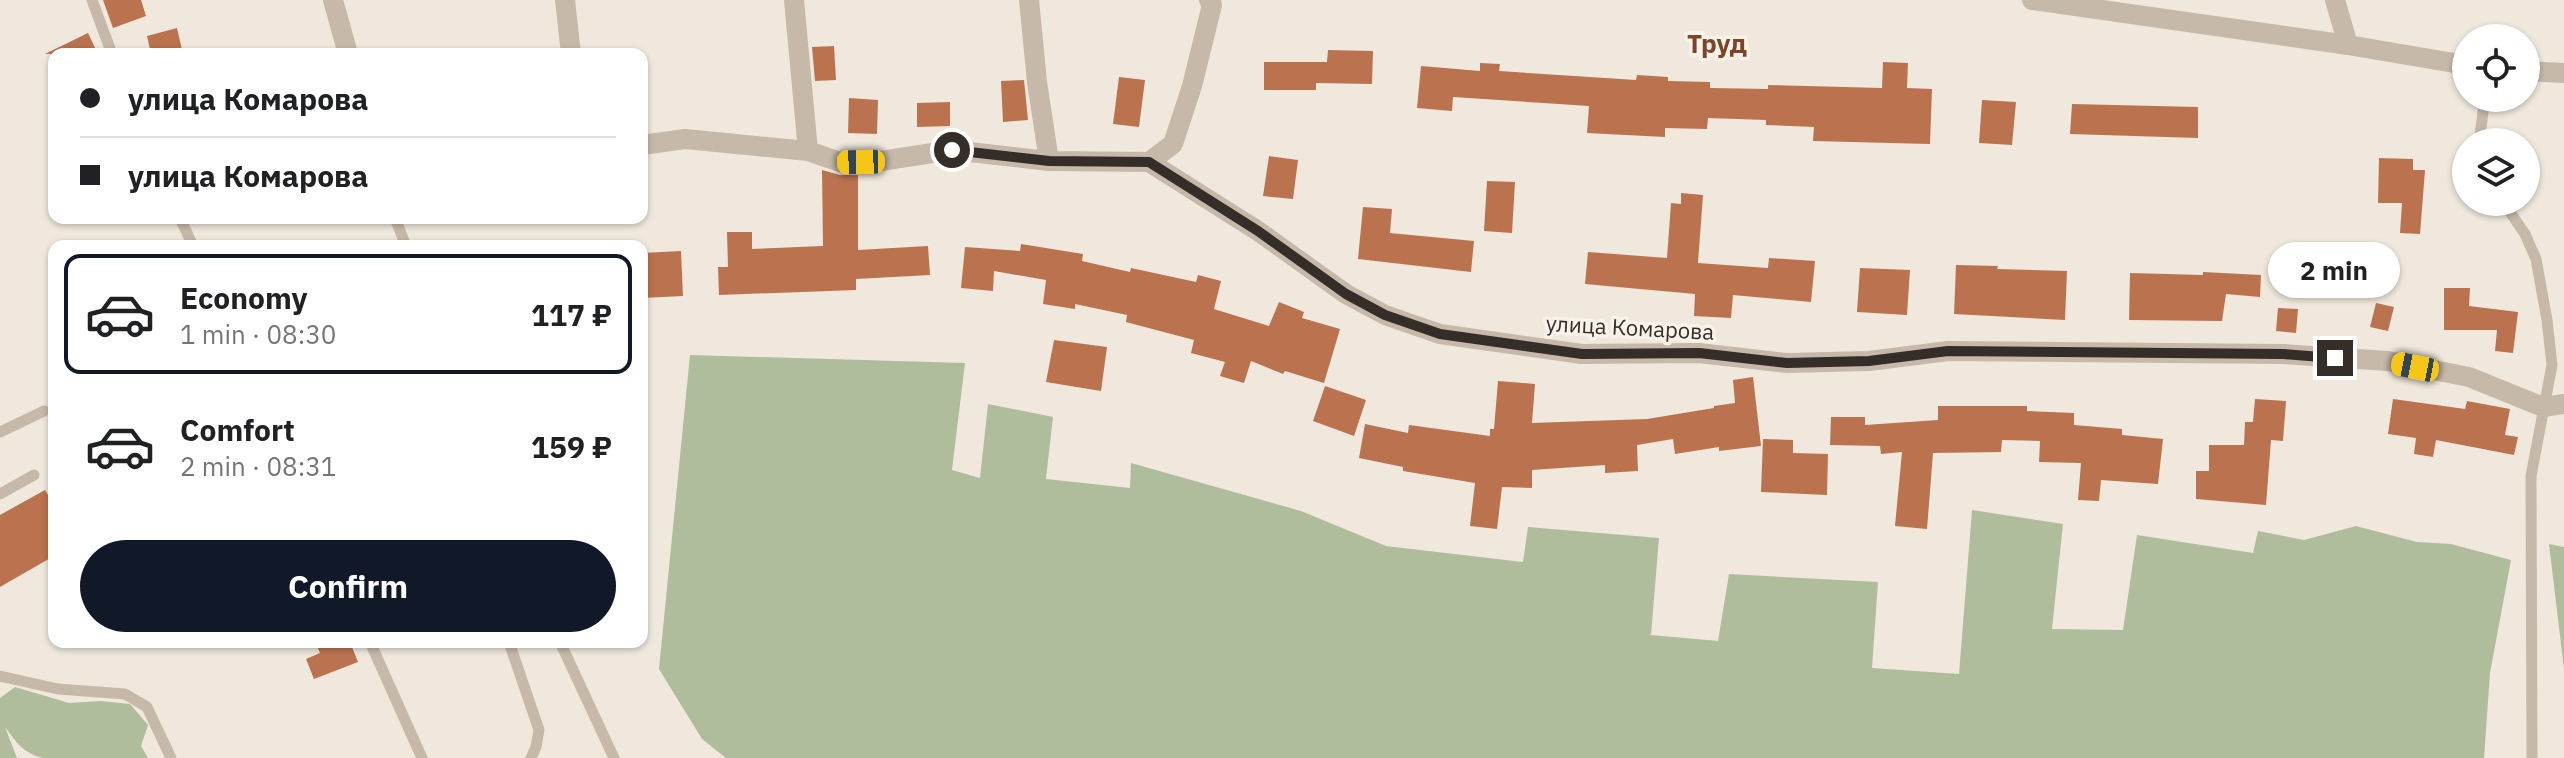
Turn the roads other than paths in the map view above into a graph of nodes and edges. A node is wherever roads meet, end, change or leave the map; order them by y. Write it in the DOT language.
graph roads {
  1 [pos="92,0"];
  2 [pos="333,0"];
  3 [pos="565,0"];
  4 [pos="794,0"];
  5 [pos="1029,0"];
  6 [pos="2032,0"];
  7 [pos="2335,0"];
  8 [pos="1214,2"];
  9 [pos="2348,45"];
  10 [pos="110,48"];
  11 [pos="346,48"];
  12 [pos="570,48"];
  13 [pos="2452,63"];
  14 [pos="2540,72"];
  15 [pos="2564,73"];
  16 [pos="648,144"];
  17 [pos="808,151"];
  18 [pos="1049,161"];
  19 [pos="1149,162"];
  20 [pos="2513,216"];
  21 [pos="2554,406"];
  22 [pos="44,411"];
  23 [pos="0,432"];
  24 [pos="34,475"];
  25 [pos="0,494"];
  26 [pos="373,648"];
  27 [pos="511,648"];
  28 [pos="563,648"];
  29 [pos="0,676"];
  30 [pos="171,758"];
  31 [pos="422,758"];
  32 [pos="531,758"];
  33 [pos="614,758"];
  34 [pos="2532,758"];
  1 -- 10 [label="lane"];
  2 -- 11 [label="street"];
  3 -- 12 [label="street"];
  4 -- 17 [label="street"];
  5 -- 18 [label="street"];
  6 -- 9 [label="street"];
  7 -- 9 [label="street"];
  8 -- 19 [label="street"];
  9 -- 13 [label="street"];
  14 -- 15 [label="street"];
  16 -- 17 [label="street"];
  17 -- 18 [label="street"];
  18 -- 19 [label="street"];
  19 -- 21 [label="street, улица Комарова"];
  20 -- 21 [label="lane"];
  21 -- 34 [label="lane"];
  22 -- 23 [label="lane"];
  24 -- 25 [label="lane"];
  26 -- 31 [label="lane"];
  27 -- 32 [label="lane"];
  28 -- 33 [label="lane"];
  29 -- 30 [label="lane"];
}
